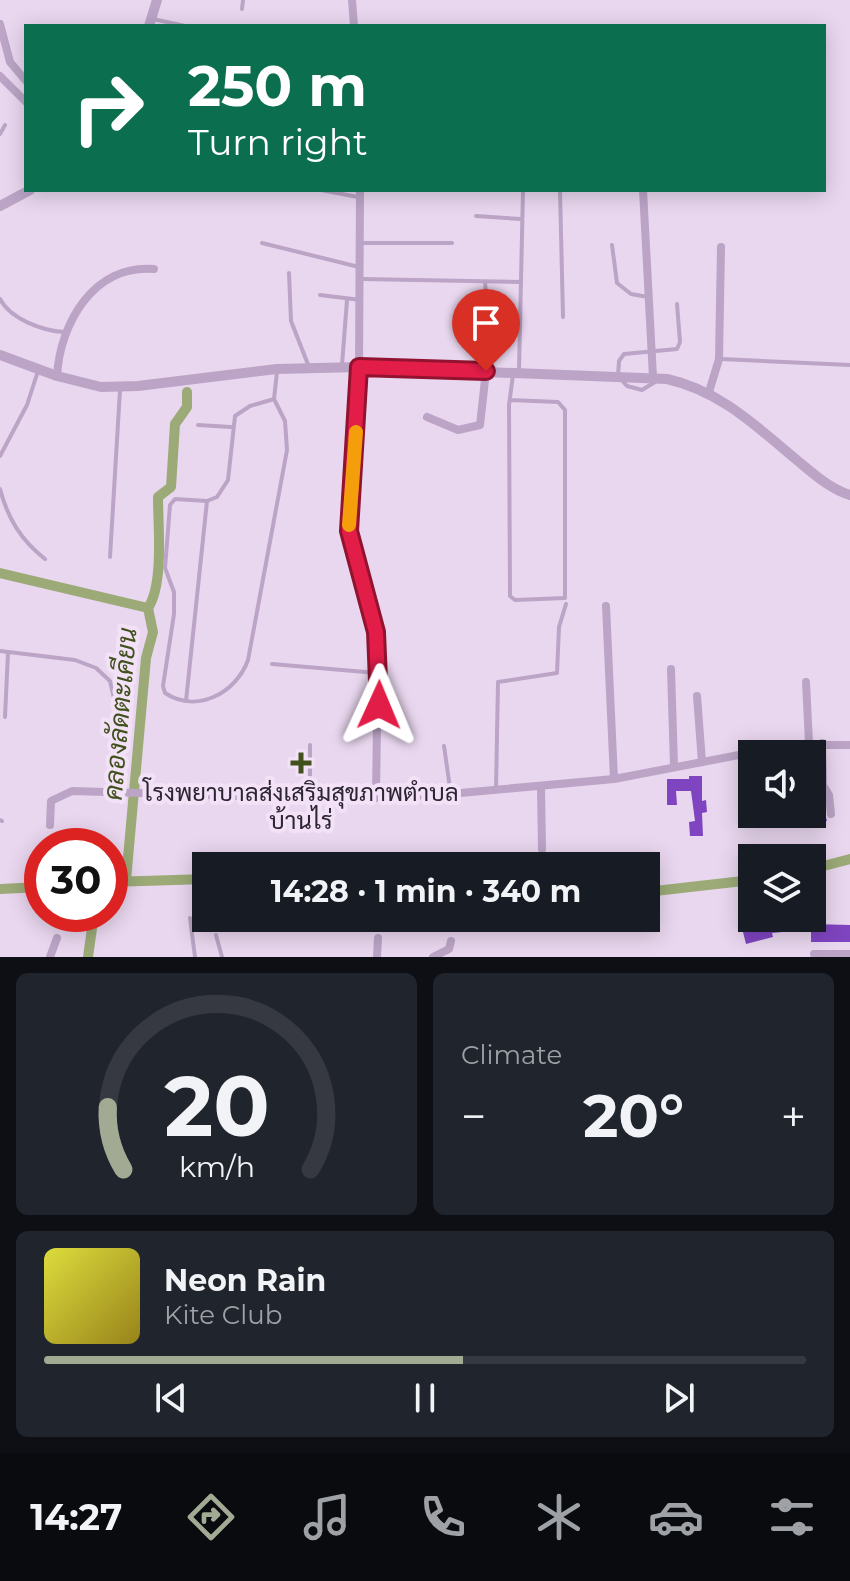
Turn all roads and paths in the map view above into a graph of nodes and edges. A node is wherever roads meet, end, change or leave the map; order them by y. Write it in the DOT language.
graph roads {
  1 [pos="157,0"];
  2 [pos="243,0"];
  3 [pos="352,0"];
  4 [pos="242,9"];
  5 [pos="150,22"];
  6 [pos="0,24"];
  7 [pos="354,24"];
  8 [pos="0,76"];
  9 [pos="24,79"];
  10 [pos="24,100"];
  11 [pos="5,125"];
  12 [pos="0,134"];
  13 [pos="26,192"];
  14 [pos="523,192"];
  15 [pos="560,192"];
  16 [pos="643,192"];
  17 [pos="360,194"];
  18 [pos="1,203"];
  19 [pos="476,216"];
  20 [pos="521,219"];
  21 [pos="262,243"];
  22 [pos="361,243"];
  23 [pos="452,243"];
  24 [pos="612,245"];
  25 [pos="721,247"];
  26 [pos="362,267"];
  27 [pos="154,269"];
  28 [pos="289,273"];
  29 [pos="362,279"];
  30 [pos="485,282"];
  31 [pos="521,282"];
  32 [pos="320,295"];
  33 [pos="649,297"];
  34 [pos="0,299"];
  35 [pos="347,300"];
  36 [pos="361,300"];
  37 [pos="677,304"];
  38 [pos="563,317"];
  39 [pos="520,319"];
  40 [pos="64,332"];
  41 [pos="652,353"];
  42 [pos="0,355"];
  43 [pos="719,359"];
  44 [pos="850,365"];
  45 [pos="359,367"];
  46 [pos="309,368"];
  47 [pos="341,368"];
  48 [pos="38,369"];
  49 [pos="277,369"];
  50 [pos="486,371"];
  51 [pos="516,372"];
  52 [pos="57,376"];
  53 [pos="618,376"];
  54 [pos="656,378"];
  55 [pos="120,387"];
  56 [pos="709,392"];
  57 [pos="274,399"];
  58 [pos="510,400"];
  59 [pos="427,417"];
  60 [pos="198,425"];
  61 [pos="231,427"];
  62 [pos="0,456"];
  63 [pos="0,489"];
  64 [pos="850,495"];
  65 [pos="207,501"];
  66 [pos="110,557"];
  67 [pos="45,559"];
  68 [pos="566,604"];
  69 [pos="606,606"];
  70 [pos="0,651"];
  71 [pos="8,652"];
  72 [pos="272,664"];
  73 [pos="671,669"];
  74 [pos="379,673"];
  75 [pos="806,682"];
  76 [pos="697,696"];
  77 [pos="114,698"];
  78 [pos="186,701"];
  79 [pos="5,717"];
  80 [pos="809,740"];
  81 [pos="826,743"];
  82 [pos="310,745"];
  83 [pos="850,745"];
  84 [pos="444,746"];
  85 [pos="738,756"];
  86 [pos="702,762"];
  87 [pos="674,766"];
  88 [pos="614,779"];
  89 [pos="541,788"];
  90 [pos="826,790"];
  91 [pos="496,792"];
  92 [pos="451,795"];
  93 [pos="284,796"];
  94 [pos="310,798"];
  95 [pos="376,798"];
  96 [pos="831,814"];
  97 [pos="286,822"];
  98 [pos="50,825"];
  99 [pos="542,849"];
  100 [pos="190,918"];
  101 [pos="216,935"];
  102 [pos="57,938"];
  103 [pos="378,938"];
  104 [pos="451,941"];
  105 [pos="814,954"];
  106 [pos="850,954"];
  107 [pos="50,957"];
  108 [pos="195,957"];
  109 [pos="222,957"];
  110 [pos="377,957"];
  111 [pos="433,957"];
  1 -- 5 [label="street"];
  2 -- 4 [label="lane"];
  3 -- 7 [label="street"];
  6 -- 9 [label="street"];
  8 -- 10 [label="street"];
  11 -- 12 [label="lane"];
  13 -- 18 [label="street"];
  14 -- 20 [label="lane"];
  15 -- 38 [label="lane"];
  16 -- 33 [label="street"];
  17 -- 22 [label="street"];
  19 -- 20 [label="lane"];
  20 -- 31 [label="lane"];
  21 -- 26 [label="lane"];
  22 -- 23 [label="lane"];
  22 -- 26 [label="street"];
  24 -- 33 [label="lane"];
  25 -- 43 [label="street"];
  26 -- 29 [label="street"];
  27 -- 40 [label="street"];
  28 -- 46 [label="lane"];
  29 -- 30 [label="lane"];
  29 -- 36 [label="street"];
  30 -- 31 [label="lane"];
  30 -- 39 [label="lane"];
  31 -- 39 [label="lane"];
  32 -- 35 [label="lane"];
  33 -- 41 [label="street"];
  34 -- 40 [label="lane"];
  35 -- 36 [label="lane"];
  35 -- 47 [label="lane"];
  36 -- 45 [label="street"];
  37 -- 41 [label="lane"];
  39 -- 51 [label="lane"];
  40 -- 52 [label="street"];
  41 -- 53 [label="lane"];
  41 -- 54 [label="street"];
  42 -- 48 [label="street"];
  43 -- 44 [label="lane"];
  43 -- 56 [label="street"];
  45 -- 47 [label="street"];
  45 -- 50 [label="street"];
  45 -- 74 [label="street"];
  46 -- 47 [label="street"];
  46 -- 49 [label="street"];
  48 -- 52 [label="street"];
  48 -- 62 [label="lane"];
  49 -- 55 [label="street"];
  49 -- 57 [label="lane"];
  50 -- 51 [label="street"];
  50 -- 59 [label="street"];
  51 -- 53 [label="street"];
  51 -- 58 [label="lane"];
  52 -- 55 [label="street"];
  53 -- 54 [label="street"];
  54 -- 56 [label="street"];
  55 -- 66 [label="lane"];
  56 -- 64 [label="street"];
  57 -- 61 [label="lane"];
  57 -- 78 [label="lane"];
  58 -- 58 [label="lane"];
  60 -- 61 [label="lane"];
  61 -- 65 [label="lane"];
  63 -- 67 [label="lane"];
  65 -- 78 [label="lane"];
  65 -- 78 [label="lane"];
  68 -- 91 [label="lane"];
  69 -- 88 [label="street"];
  70 -- 71 [label="lane"];
  71 -- 77 [label="lane"];
  71 -- 79 [label="lane"];
  72 -- 74 [label="lane"];
  73 -- 87 [label="street"];
  74 -- 95 [label="street"];
  75 -- 80 [label="street"];
  76 -- 86 [label="street"];
  81 -- 83 [label="street"];
  82 -- 94 [label="lane"];
  84 -- 92 [label="lane"];
  85 -- 86 [label="street"];
  86 -- 87 [label="street"];
  87 -- 88 [label="street"];
  88 -- 89 [label="street"];
  89 -- 91 [label="street"];
  89 -- 99 [label="street"];
  90 -- 96 [label="street"];
  91 -- 92 [label="street"];
  92 -- 95 [label="street"];
  93 -- 94 [label="street"];
  93 -- 97 [label="lane"];
  93 -- 98 [label="street"];
  94 -- 95 [label="street"];
  100 -- 108 [label="lane"];
  101 -- 109 [label="lane"];
  102 -- 107 [label="street"];
  103 -- 110 [label="street"];
  104 -- 111 [label="street"];
  105 -- 106 [label="street"];
}
